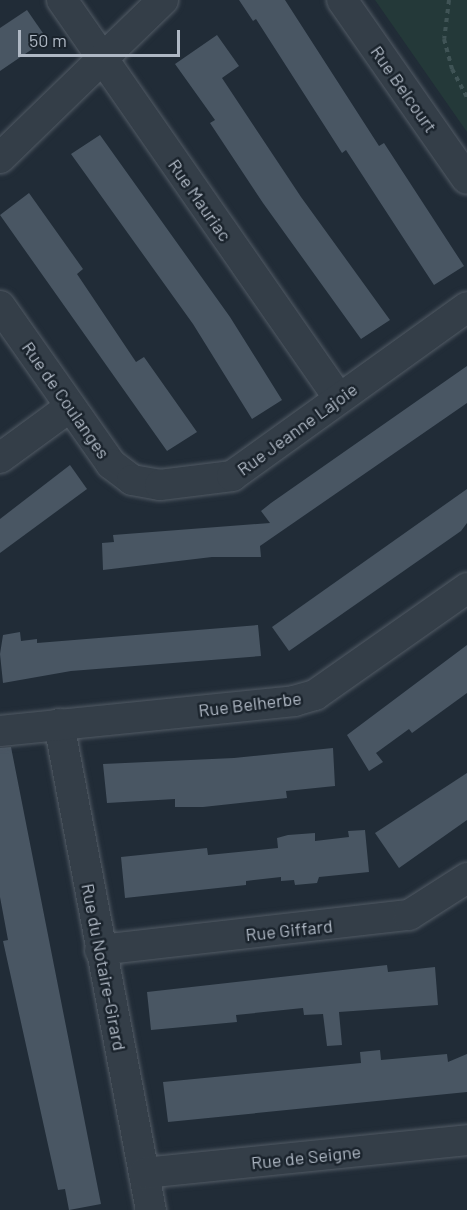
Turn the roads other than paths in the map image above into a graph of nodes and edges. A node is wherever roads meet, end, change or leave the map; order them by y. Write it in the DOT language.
graph roads {
  1 [pos="62,0"];
  2 [pos="163,0"];
  3 [pos="342,0"];
  4 [pos="104,61"];
  5 [pos="0,158"];
  6 [pos="467,179"];
  7 [pos="0,306"];
  8 [pos="467,307"];
  9 [pos="339,398"];
  10 [pos="70,407"];
  11 [pos="0,458"];
  12 [pos="111,464"];
  13 [pos="467,588"];
  14 [pos="59,724"];
  15 [pos="0,730"];
  16 [pos="467,878"];
  17 [pos="100,950"];
  18 [pos="467,1140"];
  19 [pos="144,1173"];
  20 [pos="151,1210"];
  1 -- 4 [label="street, Rue Mauriac"];
  2 -- 4 [label="street"];
  3 -- 6 [label="street, Rue Belcourt"];
  4 -- 5 [label="street"];
  4 -- 9 [label="street, Rue Mauriac"];
  7 -- 10 [label="street, Rue de Coulanges"];
  8 -- 9 [label="street, Rue Jeanne Lajoie"];
  9 -- 12 [label="street, Rue Jeanne Lajoie"];
  10 -- 11 [label="street"];
  10 -- 12 [label="street, Rue de Coulanges"];
  13 -- 14 [label="street, Rue Belherbe"];
  14 -- 15 [label="street, Rue Belherbe"];
  14 -- 17 [label="street, Rue du Notaire-Girard"];
  16 -- 17 [label="street, Rue Giffard"];
  17 -- 19 [label="street, Rue du Notaire-Girard"];
  18 -- 19 [label="street, Rue de Seigne"];
  19 -- 20 [label="street, Rue du Notaire-Girard"];
}
